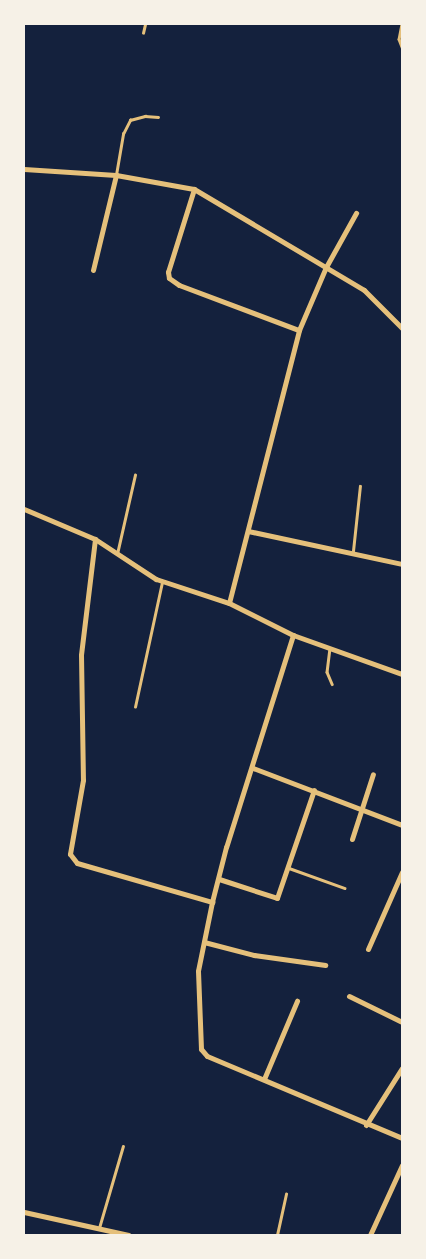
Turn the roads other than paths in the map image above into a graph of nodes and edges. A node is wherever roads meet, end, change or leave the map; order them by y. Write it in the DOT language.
graph roads {
  1 [pos="145,24"];
  2 [pos="402,24"];
  3 [pos="142,33"];
  4 [pos="402,47"];
  5 [pos="158,117"];
  6 [pos="24,169"];
  7 [pos="116,175"];
  8 [pos="194,189"];
  9 [pos="356,213"];
  10 [pos="326,267"];
  11 [pos="94,270"];
  12 [pos="402,328"];
  13 [pos="299,330"];
  14 [pos="135,475"];
  15 [pos="360,486"];
  16 [pos="24,509"];
  17 [pos="248,531"];
  18 [pos="95,539"];
  19 [pos="353,551"];
  20 [pos="117,555"];
  21 [pos="402,564"];
  22 [pos="163,581"];
  23 [pos="229,603"];
  24 [pos="293,635"];
  25 [pos="330,647"];
  26 [pos="402,674"];
  27 [pos="332,684"];
  28 [pos="135,707"];
  29 [pos="253,768"];
  30 [pos="373,774"];
  31 [pos="314,790"];
  32 [pos="362,807"];
  33 [pos="402,825"];
  34 [pos="352,839"];
  35 [pos="289,868"];
  36 [pos="402,872"];
  37 [pos="219,879"];
  38 [pos="345,888"];
  39 [pos="212,902"];
  40 [pos="204,942"];
  41 [pos="368,949"];
  42 [pos="325,965"];
  43 [pos="349,996"];
  44 [pos="297,1001"];
  45 [pos="402,1022"];
  46 [pos="402,1068"];
  47 [pos="264,1079"];
  48 [pos="366,1125"];
  49 [pos="402,1138"];
  50 [pos="123,1146"];
  51 [pos="402,1165"];
  52 [pos="286,1194"];
  53 [pos="24,1212"];
  54 [pos="99,1230"];
  55 [pos="129,1235"];
  56 [pos="276,1235"];
  57 [pos="370,1235"];
  1 -- 3 [label="lane"];
  2 -- 4 [label="lane"];
  5 -- 7 [label="lane"];
  6 -- 7 [label="street"];
  7 -- 8 [label="street"];
  7 -- 11 [label="street"];
  8 -- 10 [label="street"];
  8 -- 13 [label="street"];
  9 -- 10 [label="street"];
  10 -- 12 [label="street"];
  10 -- 13 [label="street"];
  13 -- 17 [label="street"];
  14 -- 20 [label="lane"];
  15 -- 19 [label="lane"];
  16 -- 18 [label="street"];
  17 -- 19 [label="street"];
  17 -- 23 [label="street"];
  18 -- 20 [label="street"];
  18 -- 39 [label="street"];
  19 -- 21 [label="street"];
  20 -- 22 [label="street"];
  22 -- 23 [label="street"];
  22 -- 28 [label="lane"];
  23 -- 24 [label="street"];
  24 -- 25 [label="street"];
  24 -- 29 [label="street"];
  25 -- 26 [label="street"];
  25 -- 27 [label="lane"];
  29 -- 31 [label="street"];
  29 -- 37 [label="street"];
  30 -- 32 [label="street"];
  31 -- 32 [label="street"];
  31 -- 35 [label="street"];
  32 -- 33 [label="street"];
  32 -- 34 [label="street"];
  35 -- 37 [label="street"];
  35 -- 38 [label="lane"];
  36 -- 41 [label="street"];
  37 -- 39 [label="street"];
  39 -- 40 [label="street"];
  40 -- 42 [label="street"];
  40 -- 47 [label="street"];
  43 -- 45 [label="street"];
  44 -- 47 [label="street"];
  46 -- 48 [label="street"];
  47 -- 48 [label="street"];
  48 -- 49 [label="street"];
  50 -- 54 [label="lane"];
  51 -- 57 [label="street"];
  52 -- 56 [label="lane"];
  53 -- 54 [label="street"];
  54 -- 55 [label="street"];
}
